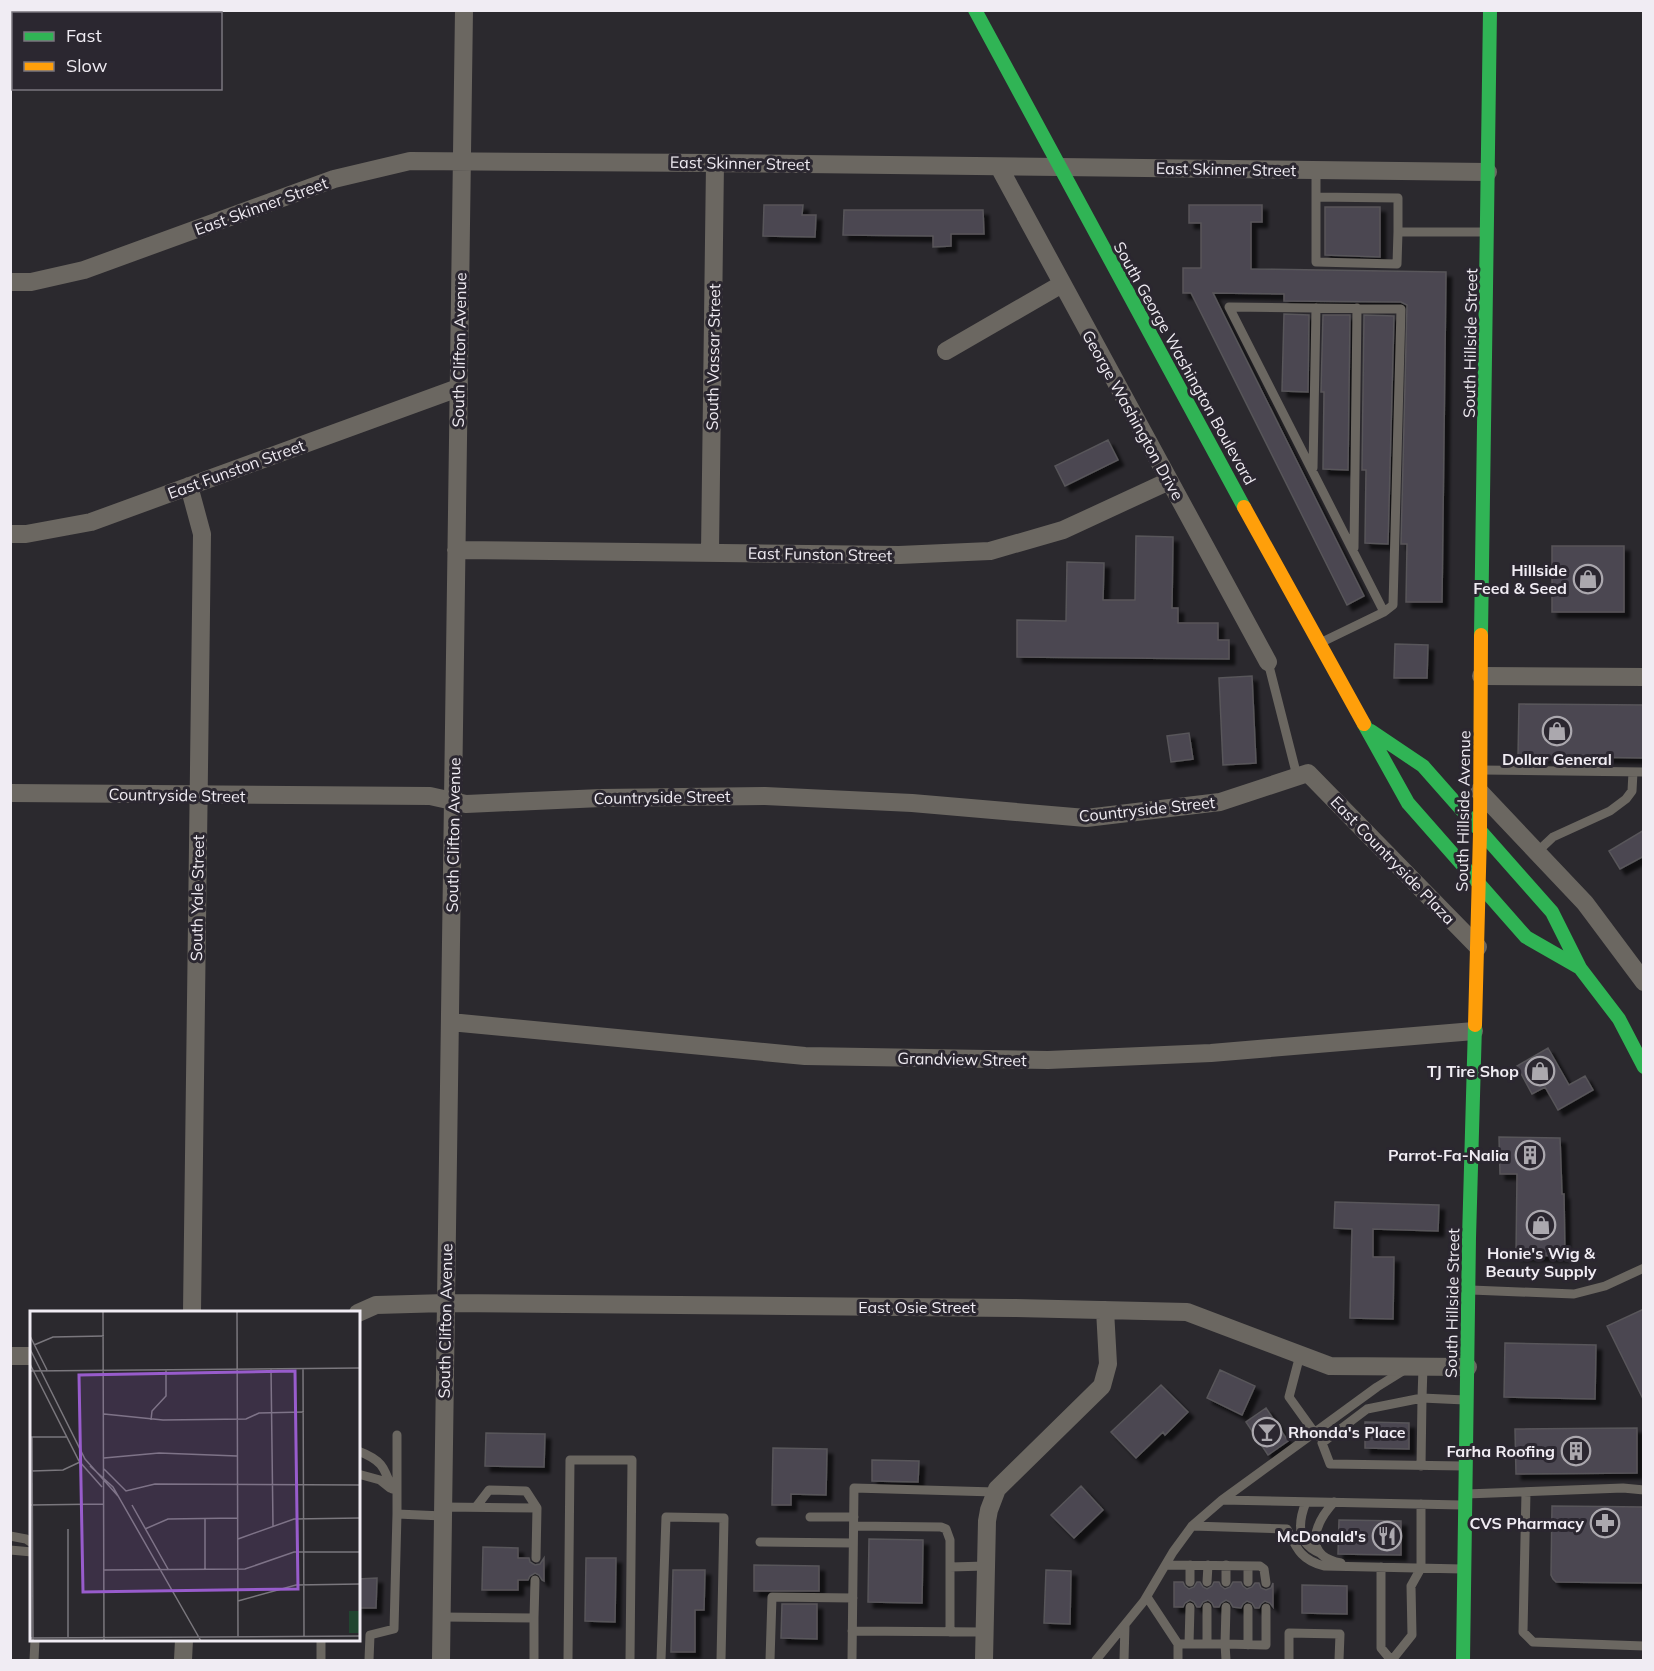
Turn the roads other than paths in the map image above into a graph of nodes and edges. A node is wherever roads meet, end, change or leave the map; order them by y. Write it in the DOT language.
graph roads {
  1 [pos="464,10"];
  2 [pos="975,10"];
  3 [pos="1490,10"];
  4 [pos="462,161"];
  5 [pos="715,163"];
  6 [pos="999,167"];
  7 [pos="1060,167"];
  8 [pos="1316,170"];
  9 [pos="1488,172"];
  10 [pos="1316,197"];
  11 [pos="1398,232"];
  12 [pos="1488,232"];
  13 [pos="10,282"];
  14 [pos="1062,284"];
  15 [pos="1317,308"];
  16 [pos="1357,308"];
  17 [pos="946,351"];
  18 [pos="458,388"];
  19 [pos="1313,470"];
  20 [pos="1169,481"];
  21 [pos="189,486"];
  22 [pos="10,534"];
  23 [pos="456,550"];
  24 [pos="1354,550"];
  25 [pos="710,552"];
  26 [pos="1384,612"];
  27 [pos="1320,643"];
  28 [pos="1268,662"];
  29 [pos="1481,676"];
  30 [pos="1644,677"];
  31 [pos="1368,729"];
  32 [pos="1480,770"];
  33 [pos="1633,772"];
  34 [pos="1644,772"];
  35 [pos="1302,775"];
  36 [pos="1479,791"];
  37 [pos="10,793"];
  38 [pos="198,795"];
  39 [pos="453,801"];
  40 [pos="1480,833"];
  41 [pos="1537,852"];
  42 [pos="1478,884"];
  43 [pos="1478,947"];
  44 [pos="1580,968"];
  45 [pos="1644,982"];
  46 [pos="450,1022"];
  47 [pos="1474,1031"];
  48 [pos="1644,1067"];
  49 [pos="1644,1268"];
  50 [pos="1469,1290"];
  51 [pos="446,1303"];
  52 [pos="1105,1310"];
  53 [pos="192,1311"];
  54 [pos="360,1312"];
  55 [pos="1300,1354"];
  56 [pos="10,1356"];
  57 [pos="30,1356"];
  58 [pos="1417,1367"];
  59 [pos="1468,1367"];
  60 [pos="1375,1388"];
  61 [pos="1422,1398"];
  62 [pos="1467,1400"];
  63 [pos="1387,1405"];
  64 [pos="1314,1433"];
  65 [pos="397,1436"];
  66 [pos="1322,1443"];
  67 [pos="360,1452"];
  68 [pos="1421,1466"];
  69 [pos="1466,1467"];
  70 [pos="360,1475"];
  71 [pos="1644,1490"];
  72 [pos="995,1492"];
  73 [pos="1526,1492"];
  74 [pos="394,1493"];
  75 [pos="1466,1499"];
  76 [pos="1221,1500"];
  77 [pos="1306,1502"];
  78 [pos="1334,1502"];
  79 [pos="1421,1504"];
  80 [pos="476,1507"];
  81 [pos="537,1508"];
  82 [pos="443,1511"];
  83 [pos="397,1514"];
  84 [pos="810,1517"];
  85 [pos="854,1522"];
  86 [pos="1192,1526"];
  87 [pos="10,1536"];
  88 [pos="30,1542"];
  89 [pos="760,1542"];
  90 [pos="854,1544"];
  91 [pos="10,1550"];
  92 [pos="30,1552"];
  93 [pos="1320,1553"];
  94 [pos="536,1558"];
  95 [pos="1167,1565"];
  96 [pos="1190,1565"];
  97 [pos="1208,1565"];
  98 [pos="1226,1565"];
  99 [pos="986,1566"];
  100 [pos="1248,1566"];
  101 [pos="950,1567"];
  102 [pos="1368,1567"];
  103 [pos="1380,1567"];
  104 [pos="1421,1568"];
  105 [pos="1465,1569"];
  106 [pos="535,1580"];
  107 [pos="1190,1582"];
  108 [pos="1207,1582"];
  109 [pos="1226,1582"];
  110 [pos="1248,1582"];
  111 [pos="1266,1583"];
  112 [pos="1147,1597"];
  113 [pos="853,1598"];
  114 [pos="1190,1607"];
  115 [pos="1207,1607"];
  116 [pos="1226,1607"];
  117 [pos="1248,1608"];
  118 [pos="1266,1608"];
  119 [pos="442,1617"];
  120 [pos="534,1618"];
  121 [pos="1125,1625"];
  122 [pos="852,1631"];
  123 [pos="360,1632"];
  124 [pos="950,1632"];
  125 [pos="984,1632"];
  126 [pos="370,1635"];
  127 [pos="34,1641"];
  128 [pos="184,1641"];
  129 [pos="321,1641"];
  130 [pos="1178,1644"];
  131 [pos="1189,1644"];
  132 [pos="1207,1644"];
  133 [pos="1226,1644"];
  134 [pos="1248,1644"];
  135 [pos="1644,1646"];
  136 [pos="34,1660"];
  137 [pos="183,1660"];
  138 [pos="321,1660"];
  139 [pos="369,1660"];
  140 [pos="441,1660"];
  141 [pos="534,1660"];
  142 [pos="568,1660"];
  143 [pos="630,1660"];
  144 [pos="662,1660"];
  145 [pos="721,1660"];
  146 [pos="770,1660"];
  147 [pos="852,1660"];
  148 [pos="984,1660"];
  149 [pos="1096,1660"];
  150 [pos="1124,1660"];
  151 [pos="1178,1660"];
  152 [pos="1226,1660"];
  153 [pos="1289,1660"];
  154 [pos="1339,1660"];
  155 [pos="1391,1660"];
  156 [pos="1463,1660"];
  1 -- 4 [label="street, South Clifton Avenue"];
  2 -- 7 [label="main road, South George Washington Boulevard"];
  3 -- 9 [label="main road, South Hillside Street"];
  4 -- 5 [label="street, East Skinner Street"];
  4 -- 13 [label="street, East Skinner Street"];
  4 -- 18 [label="street, South Clifton Avenue"];
  5 -- 6 [label="street, East Skinner Street"];
  5 -- 25 [label="street, South Vassar Street"];
  6 -- 7 [label="street, East Skinner Street"];
  6 -- 14 [label="street, George Washington Drive"];
  7 -- 8 [label="street, East Skinner Street"];
  7 -- 27 [label="main road, South George Washington Boulevard"];
  8 -- 9 [label="street, East Skinner Street"];
  8 -- 10 [label="lane"];
  9 -- 12 [label="main road, South Hillside Street"];
  10 -- 11 [label="lane"];
  10 -- 11 [label="lane"];
  11 -- 12 [label="lane"];
  12 -- 29 [label="main road, South Hillside Street"];
  14 -- 17 [label="street"];
  14 -- 20 [label="street, George Washington Drive"];
  15 -- 16 [label="lane"];
  15 -- 19 [label="lane"];
  15 -- 19 [label="lane"];
  16 -- 24 [label="lane"];
  16 -- 26 [label="lane"];
  18 -- 21 [label="street, East Funston Street"];
  18 -- 23 [label="street, South Clifton Avenue"];
  19 -- 24 [label="lane"];
  20 -- 25 [label="street, East Funston Street"];
  20 -- 28 [label="street, George Washington Drive"];
  21 -- 22 [label="street, East Funston Street"];
  21 -- 38 [label="street, South Yale Street"];
  23 -- 25 [label="street, East Funston Street"];
  23 -- 39 [label="street, South Clifton Avenue"];
  24 -- 26 [label="lane"];
  26 -- 27 [label="lane"];
  27 -- 31 [label="main road, South George Washington Boulevard"];
  28 -- 35 [label="lane"];
  29 -- 30 [label="street"];
  29 -- 32 [label="main road, South Hillside Avenue"];
  31 -- 40 [label="main road, South George Washington Boulevard"];
  31 -- 42 [label="main road, South George Washington Boulevard"];
  32 -- 33 [label="lane"];
  32 -- 36 [label="main road, South Hillside Avenue"];
  33 -- 34 [label="lane"];
  33 -- 41 [label="lane"];
  35 -- 39 [label="street, Countryside Street"];
  35 -- 43 [label="street, East Countryside Plaza"];
  36 -- 40 [label="main road, South Hillside Avenue"];
  36 -- 41 [label="street"];
  37 -- 38 [label="street, Countryside Street"];
  38 -- 39 [label="street, Countryside Street"];
  38 -- 53 [label="street, South Yale Street"];
  39 -- 46 [label="street, South Clifton Avenue"];
  40 -- 42 [label="main road, South Hillside Avenue"];
  40 -- 44 [label="main road, South George Washington Boulevard"];
  41 -- 45 [label="street"];
  42 -- 43 [label="main road, South Hillside Avenue"];
  42 -- 44 [label="main road, South George Washington Boulevard"];
  43 -- 47 [label="main road, South Hillside Street"];
  44 -- 48 [label="main road, South George Washington Boulevard"];
  46 -- 47 [label="street, Grandview Street"];
  46 -- 51 [label="street, South Clifton Avenue"];
  47 -- 50 [label="main road, South Hillside Street"];
  49 -- 50 [label="lane"];
  50 -- 59 [label="main road, South Hillside Street"];
  51 -- 52 [label="street, East Osie Street"];
  51 -- 54 [label="street, East Osie Street"];
  51 -- 82 [label="street, South Clifton Avenue"];
  52 -- 55 [label="street, East Osie Street"];
  52 -- 72 [label="street"];
  55 -- 58 [label="street, East Osie Street"];
  55 -- 64 [label="lane"];
  56 -- 57 [label="street"];
  58 -- 59 [label="street, East Osie Street"];
  58 -- 60 [label="lane"];
  58 -- 61 [label="lane"];
  59 -- 62 [label="main road, South Hillside Street"];
  60 -- 63 [label="lane"];
  60 -- 64 [label="lane"];
  61 -- 62 [label="lane"];
  61 -- 63 [label="lane"];
  61 -- 68 [label="lane"];
  62 -- 69 [label="main road, South Hillside Street"];
  63 -- 66 [label="lane"];
  64 -- 66 [label="lane"];
  64 -- 76 [label="lane"];
  65 -- 74 [label="lane"];
  66 -- 68 [label="lane"];
  67 -- 74 [label="lane"];
  68 -- 69 [label="lane"];
  69 -- 75 [label="main road, South Hillside Street"];
  70 -- 74 [label="lane"];
  71 -- 73 [label="lane"];
  72 -- 85 [label="lane"];
  72 -- 99 [label="street"];
  73 -- 75 [label="lane"];
  73 -- 135 [label="lane"];
  74 -- 83 [label="lane"];
  75 -- 79 [label="lane"];
  75 -- 105 [label="main road, South Hillside Street"];
  76 -- 77 [label="lane"];
  76 -- 86 [label="lane"];
  77 -- 78 [label="lane"];
  77 -- 93 [label="lane"];
  78 -- 79 [label="lane"];
  78 -- 93 [label="lane"];
  79 -- 104 [label="lane"];
  80 -- 81 [label="lane"];
  80 -- 81 [label="lane"];
  80 -- 82 [label="lane"];
  81 -- 94 [label="lane"];
  82 -- 83 [label="lane"];
  82 -- 119 [label="street, South Clifton Avenue"];
  83 -- 126 [label="lane"];
  84 -- 85 [label="lane"];
  85 -- 90 [label="lane"];
  85 -- 101 [label="lane"];
  86 -- 95 [label="lane"];
  86 -- 102 [label="lane"];
  87 -- 88 [label="lane"];
  89 -- 90 [label="lane"];
  90 -- 113 [label="lane"];
  91 -- 92 [label="lane"];
  93 -- 102 [label="lane"];
  95 -- 96 [label="lane"];
  95 -- 112 [label="lane"];
  96 -- 97 [label="lane"];
  96 -- 107 [label="lane"];
  97 -- 98 [label="lane"];
  97 -- 108 [label="lane"];
  98 -- 100 [label="lane"];
  98 -- 109 [label="lane"];
  99 -- 101 [label="lane"];
  99 -- 125 [label="street"];
  100 -- 110 [label="lane"];
  100 -- 111 [label="lane"];
  101 -- 124 [label="lane"];
  102 -- 103 [label="lane"];
  103 -- 104 [label="lane"];
  103 -- 155 [label="lane"];
  104 -- 105 [label="lane"];
  104 -- 155 [label="lane"];
  105 -- 156 [label="main road, South Hillside Street"];
  106 -- 120 [label="lane"];
  112 -- 121 [label="lane"];
  112 -- 130 [label="lane"];
  113 -- 122 [label="lane"];
  113 -- 146 [label="lane"];
  114 -- 131 [label="lane"];
  115 -- 132 [label="lane"];
  116 -- 133 [label="lane"];
  117 -- 134 [label="lane"];
  118 -- 134 [label="lane"];
  119 -- 120 [label="lane"];
  119 -- 140 [label="street, South Clifton Avenue"];
  120 -- 141 [label="lane"];
  121 -- 149 [label="lane"];
  121 -- 150 [label="lane"];
  122 -- 124 [label="lane"];
  122 -- 147 [label="lane"];
  123 -- 126 [label="lane"];
  124 -- 125 [label="lane"];
  125 -- 148 [label="street"];
  126 -- 139 [label="lane"];
  127 -- 136 [label="lane"];
  128 -- 137 [label="street"];
  129 -- 138 [label="lane"];
  130 -- 131 [label="lane"];
  130 -- 151 [label="lane"];
  131 -- 132 [label="lane"];
  132 -- 133 [label="lane"];
  133 -- 134 [label="lane"];
  133 -- 152 [label="lane"];
  142 -- 143 [label="lane"];
  144 -- 145 [label="lane"];
  153 -- 154 [label="lane"];
}
